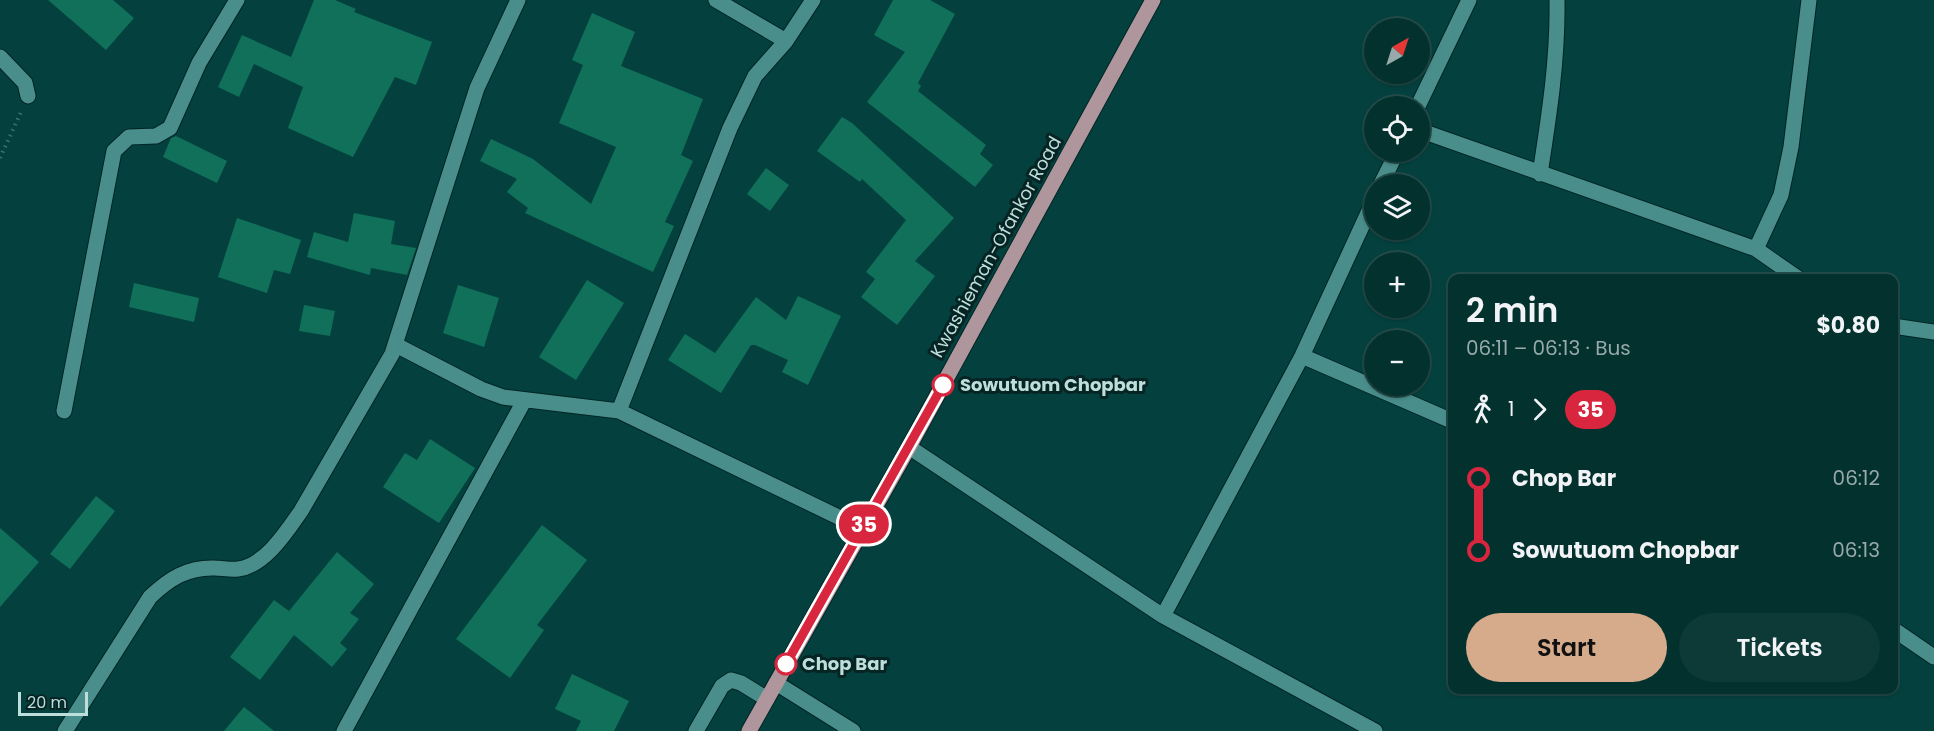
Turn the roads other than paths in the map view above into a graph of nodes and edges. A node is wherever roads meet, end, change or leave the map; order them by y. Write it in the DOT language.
graph roads {
  1 [pos="237,0"];
  2 [pos="518,0"];
  3 [pos="716,0"];
  4 [pos="813,0"];
  5 [pos="1153,0"];
  6 [pos="1469,0"];
  7 [pos="1557,0"];
  8 [pos="1809,0"];
  9 [pos="786,41"];
  10 [pos="0,57"];
  11 [pos="28,96"];
  12 [pos="1423,96"];
  13 [pos="1430,134"];
  14 [pos="1540,174"];
  15 [pos="1364,222"];
  16 [pos="1756,249"];
  17 [pos="1791,274"];
  18 [pos="1898,327"];
  19 [pos="1934,332"];
  20 [pos="396,345"];
  21 [pos="1302,356"];
  22 [pos="524,401"];
  23 [pos="64,411"];
  24 [pos="619,411"];
  25 [pos="1448,419"];
  26 [pos="909,447"];
  27 [pos="861,528"];
  28 [pos="1163,616"];
  29 [pos="1898,632"];
  30 [pos="1934,657"];
  31 [pos="776,683"];
  32 [pos="767,699"];
  33 [pos="65,731"];
  34 [pos="344,731"];
  35 [pos="696,731"];
  36 [pos="748,731"];
  37 [pos="853,731"];
  38 [pos="1375,731"];
  1 -- 23 [label="street"];
  2 -- 20 [label="street"];
  3 -- 9 [label="street"];
  4 -- 9 [label="street"];
  5 -- 26 [label="main road, Kwashieman-Ofankor Road"];
  6 -- 12 [label="street"];
  7 -- 14 [label="street"];
  8 -- 16 [label="street"];
  9 -- 24 [label="street"];
  10 -- 11 [label="street"];
  13 -- 14 [label="street"];
  14 -- 16 [label="street"];
  15 -- 21 [label="street"];
  16 -- 17 [label="street"];
  18 -- 19 [label="street"];
  20 -- 22 [label="street"];
  20 -- 33 [label="street"];
  21 -- 25 [label="street"];
  21 -- 28 [label="street"];
  22 -- 24 [label="street"];
  22 -- 34 [label="street"];
  24 -- 27 [label="street"];
  26 -- 27 [label="main road, Kwashieman-Ofankor Road"];
  26 -- 28 [label="street"];
  27 -- 31 [label="main road, Kwashieman-Ofankor Road"];
  28 -- 38 [label="street"];
  29 -- 30 [label="street"];
  31 -- 32 [label="main road, Kwashieman-Ofankor Road"];
  31 -- 37 [label="street"];
  32 -- 35 [label="street"];
  32 -- 36 [label="main road, Kwashieman-Ofankor Road"];
}
